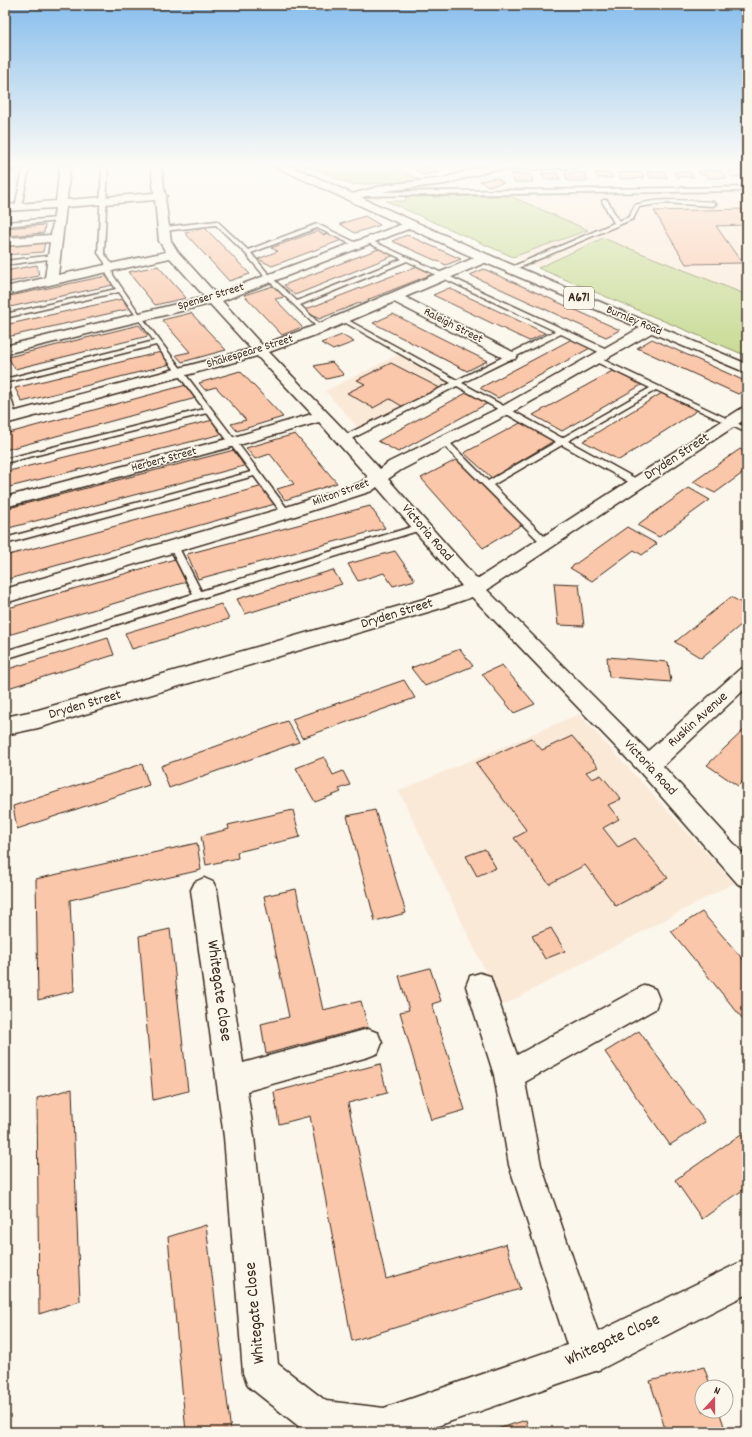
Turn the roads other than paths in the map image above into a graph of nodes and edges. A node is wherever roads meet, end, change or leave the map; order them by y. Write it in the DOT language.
graph roads {
  1 [pos="57,232"];
  2 [pos="102,232"];
  3 [pos="164,232"];
  4 [pos="226,232"];
  5 [pos="301,232"];
  6 [pos="333,232"];
  7 [pos="391,232"];
  8 [pos="430,232"];
  9 [pos="599,232"];
  10 [pos="57,238"];
  11 [pos="5,242"];
  12 [pos="362,243"];
  13 [pos="247,252"];
  14 [pos="173,254"];
  15 [pos="54,257"];
  16 [pos="486,258"];
  17 [pos="406,259"];
  18 [pos="5,263"];
  19 [pos="108,268"];
  20 [pos="511,269"];
  21 [pos="444,276"];
  22 [pos="269,278"];
  23 [pos="51,281"];
  24 [pos="5,290"];
  25 [pos="121,290"];
  26 [pos="395,296"];
  27 [pos="214,298"];
  28 [pos="296,304"];
  29 [pos="5,316"];
  30 [pos="139,317"];
  31 [pos="342,319"];
  32 [pos="321,328"];
  33 [pos="650,328"];
  34 [pos="561,331"];
  35 [pos="159,342"];
  36 [pos="5,350"];
  37 [pos="260,351"];
  38 [pos="510,356"];
  39 [pos="602,356"];
  40 [pos="747,369"];
  41 [pos="182,373"];
  42 [pos="5,381"];
  43 [pos="457,383"];
  44 [pos="655,388"];
  45 [pos="5,389"];
  46 [pos="210,410"];
  47 [pos="506,410"];
  48 [pos="747,411"];
  49 [pos="322,416"];
  50 [pos="8,418"];
  51 [pos="729,423"];
  52 [pos="747,432"];
  53 [pos="344,439"];
  54 [pos="233,442"];
  55 [pos="444,442"];
  56 [pos="564,442"];
  57 [pos="5,461"];
  58 [pos="256,473"];
  59 [pos="378,478"];
  60 [pos="637,483"];
  61 [pos="488,485"];
  62 [pos="5,502"];
  63 [pos="286,513"];
  64 [pos="421,527"];
  65 [pos="5,541"];
  66 [pos="546,543"];
  67 [pos="174,546"];
  68 [pos="475,589"];
  69 [pos="5,596"];
  70 [pos="199,596"];
  71 [pos="5,655"];
  72 [pos="747,675"];
  73 [pos="5,726"];
  74 [pos="648,765"];
  75 [pos="747,876"];
  76 [pos="204,890"];
  77 [pos="480,986"];
  78 [pos="645,999"];
  79 [pos="368,1043"];
  80 [pos="509,1075"];
  81 [pos="231,1081"];
  82 [pos="747,1276"];
  83 [pos="588,1356"];
  1 -- 10 [label="street"];
  2 -- 19 [label="lane"];
  3 -- 14 [label="street, Victoria Road"];
  4 -- 13 [label="lane"];
  5 -- 13 [label="lane"];
  6 -- 12 [label="lane"];
  7 -- 12 [label="street, Spenser Street"];
  8 -- 16 [label="street, Burnley Road / A671"];
  9 -- 20 [label="lane"];
  10 -- 11 [label="street"];
  10 -- 15 [label="street"];
  12 -- 17 [label="lane"];
  12 -- 22 [label="street, Spenser Street"];
  13 -- 22 [label="lane"];
  14 -- 19 [label="street"];
  14 -- 27 [label="street, Victoria Road"];
  15 -- 18 [label="lane"];
  15 -- 23 [label="street"];
  16 -- 20 [label="street, Burnley Road / A671"];
  16 -- 21 [label="street, Shakespeare Street"];
  17 -- 21 [label="lane"];
  17 -- 28 [label="lane"];
  19 -- 23 [label="street"];
  19 -- 25 [label="lane"];
  20 -- 33 [label="street, Burnley Road / A671"];
  21 -- 26 [label="street, Shakespeare Street"];
  21 -- 34 [label="lane"];
  22 -- 27 [label="street, Spenser Street"];
  22 -- 28 [label="lane"];
  23 -- 24 [label="street"];
  25 -- 29 [label="lane"];
  25 -- 30 [label="lane"];
  26 -- 31 [label="street, Shakespeare Street"];
  26 -- 38 [label="street, Raleigh Street"];
  27 -- 30 [label="street, Spenser Street"];
  27 -- 37 [label="street, Victoria Road"];
  28 -- 32 [label="lane"];
  30 -- 35 [label="lane"];
  30 -- 36 [label="street, Spenser Street"];
  31 -- 32 [label="street, Shakespeare Street"];
  31 -- 43 [label="lane"];
  32 -- 37 [label="street, Shakespeare Street"];
  33 -- 39 [label="street, Milton Street"];
  33 -- 40 [label="street, Burnley Road / A671"];
  34 -- 38 [label="lane"];
  34 -- 39 [label="lane"];
  35 -- 41 [label="lane"];
  35 -- 42 [label="lane"];
  37 -- 41 [label="street, Shakespeare Street"];
  37 -- 49 [label="street, Victoria Road"];
  38 -- 43 [label="lane"];
  39 -- 44 [label="lane"];
  39 -- 47 [label="street, Milton Street"];
  41 -- 46 [label="lane"];
  41 -- 50 [label="street, Shakespeare Street"];
  43 -- 47 [label="lane"];
  43 -- 53 [label="lane"];
  44 -- 51 [label="lane"];
  44 -- 56 [label="lane"];
  45 -- 50 [label="lane"];
  46 -- 54 [label="lane"];
  46 -- 57 [label="lane"];
  47 -- 55 [label="street, Milton Street"];
  47 -- 56 [label="lane"];
  48 -- 51 [label="street, Dryden Street"];
  49 -- 53 [label="street, Victoria Road"];
  49 -- 54 [label="street, Herbert Street"];
  51 -- 52 [label="lane"];
  51 -- 60 [label="street, Dryden Street"];
  53 -- 59 [label="street, Victoria Road"];
  54 -- 58 [label="lane"];
  54 -- 62 [label="street, Herbert Street"];
  55 -- 59 [label="street, Milton Street"];
  55 -- 61 [label="lane"];
  56 -- 60 [label="lane"];
  56 -- 61 [label="lane"];
  58 -- 63 [label="lane"];
  58 -- 65 [label="lane"];
  59 -- 63 [label="street, Milton Street"];
  59 -- 64 [label="street, Victoria Road"];
  60 -- 66 [label="street, Dryden Street"];
  61 -- 66 [label="lane"];
  63 -- 67 [label="street, Milton Street"];
  64 -- 68 [label="street, Victoria Road"];
  64 -- 70 [label="lane"];
  66 -- 68 [label="street, Dryden Street"];
  67 -- 69 [label="street, Milton Street"];
  67 -- 70 [label="lane"];
  68 -- 73 [label="street, Dryden Street"];
  68 -- 74 [label="street, Victoria Road"];
  70 -- 71 [label="lane"];
  72 -- 74 [label="street, Ruskin Avenue"];
  74 -- 75 [label="street, Victoria Road"];
  76 -- 81 [label="street, Whitegate Close"];
  77 -- 80 [label="street"];
  78 -- 80 [label="street"];
  79 -- 81 [label="street"];
  80 -- 83 [label="street"];
  81 -- 83 [label="street, Whitegate Close"];
  82 -- 83 [label="street, Whitegate Close"];
}
